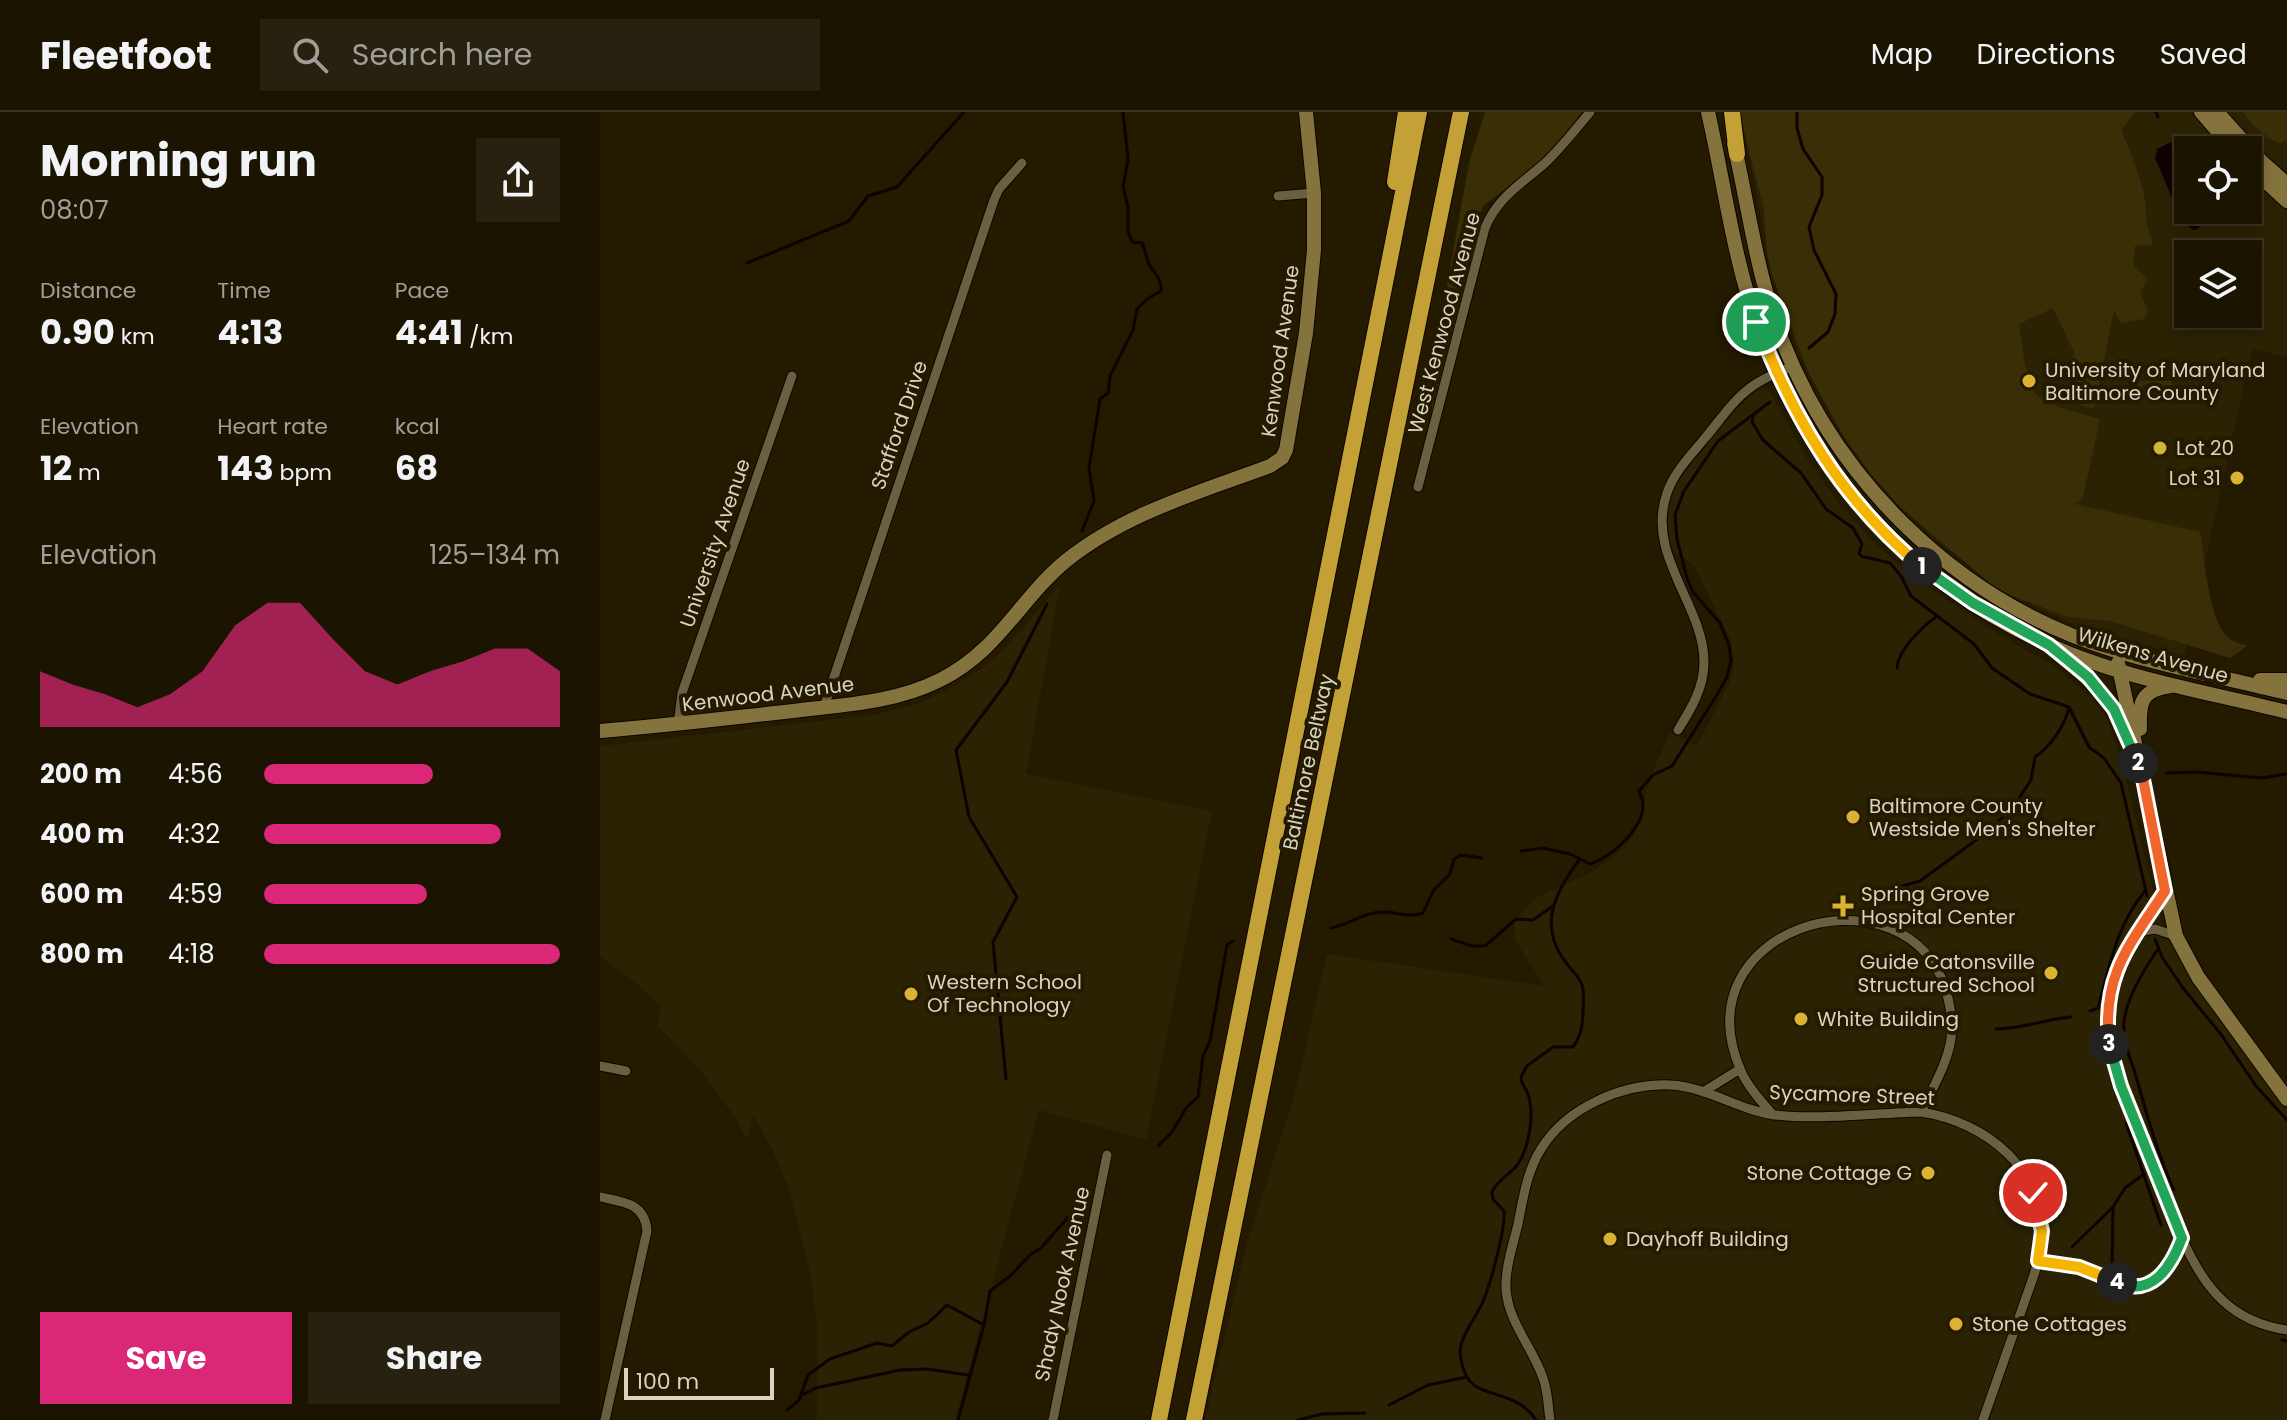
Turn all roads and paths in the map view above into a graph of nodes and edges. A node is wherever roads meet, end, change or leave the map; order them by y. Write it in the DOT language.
graph roads {
  1 [pos="1306,112"];
  2 [pos="1406,112"];
  3 [pos="1419,112"];
  4 [pos="1461,112"];
  5 [pos="1590,112"];
  6 [pos="1708,112"];
  7 [pos="1730,112"];
  8 [pos="2201,112"];
  9 [pos="2217,112"];
  10 [pos="2222,136"];
  11 [pos="1737,154"];
  12 [pos="1022,163"];
  13 [pos="2262,178"];
  14 [pos="2287,184"];
  15 [pos="1314,193"];
  16 [pos="1278,196"];
  17 [pos="2287,201"];
  18 [pos="1374,342"];
  19 [pos="1793,366"];
  20 [pos="1776,374"];
  21 [pos="792,376"];
  22 [pos="1418,487"];
  23 [pos="2049,645"];
  24 [pos="2115,651"];
  25 [pos="2120,671"];
  26 [pos="2230,679"];
  27 [pos="2287,680"];
  28 [pos="2176,685"];
  29 [pos="2287,693"];
  30 [pos="824,707"];
  31 [pos="2287,712"];
  32 [pos="678,724"];
  33 [pos="1678,730"];
  34 [pos="600,731"];
  35 [pos="2142,774"];
  36 [pos="2165,891"];
  37 [pos="2138,932"];
  38 [pos="2176,936"];
  39 [pos="600,1066"];
  40 [pos="1740,1069"];
  41 [pos="626,1071"];
  42 [pos="1703,1092"];
  43 [pos="2287,1099"];
  44 [pos="1921,1112"];
  45 [pos="1773,1115"];
  46 [pos="1107,1155"];
  47 [pos="600,1197"];
  48 [pos="2182,1238"];
  49 [pos="2038,1261"];
  50 [pos="2287,1330"];
  51 [pos="605,1420"];
  52 [pos="1053,1420"];
  53 [pos="1159,1420"];
  54 [pos="1194,1420"];
  55 [pos="1550,1420"];
  56 [pos="1983,1420"];
  1 -- 15 [label="main road, Kenwood Avenue"];
  2 -- 18 [label="highway"];
  3 -- 18 [label="highway, Baltimore Beltway"];
  4 -- 54 [label="highway, Baltimore Beltway"];
  5 -- 22 [label="street, West Kenwood Avenue"];
  6 -- 20 [label="main road, Wilkens Avenue"];
  7 -- 11 [label="highway"];
  8 -- 10 [label="main road"];
  9 -- 14 [label="main road"];
  11 -- 19 [label="main road, Wilkens Avenue"];
  12 -- 30 [label="street, Stafford Drive"];
  13 -- 17 [label="main road"];
  15 -- 16 [label="street"];
  15 -- 30 [label="main road, Kenwood Avenue"];
  18 -- 53 [label="highway, Baltimore Beltway"];
  19 -- 20 [label="street"];
  19 -- 24 [label="main road, Wilkens Avenue"];
  20 -- 23 [label="main road, Wilkens Avenue"];
  20 -- 33 [label="street"];
  21 -- 32 [label="street, University Avenue"];
  23 -- 25 [label="main road, Wilkens Avenue"];
  23 -- 35 [label="main road"];
  24 -- 25 [label="main road"];
  24 -- 26 [label="main road, Wilkens Avenue"];
  25 -- 28 [label="main road, Wilkens Avenue"];
  25 -- 35 [label="main road"];
  26 -- 27 [label="main road"];
  26 -- 29 [label="main road, Wilkens Avenue"];
  28 -- 31 [label="main road, Wilkens Avenue"];
  28 -- 35 [label="main road"];
  30 -- 32 [label="main road, Kenwood Avenue"];
  32 -- 34 [label="main road, Kenwood Avenue"];
  35 -- 36 [label="main road"];
  36 -- 37 [label="street"];
  36 -- 38 [label="main road"];
  37 -- 38 [label="street"];
  37 -- 48 [label="street"];
  38 -- 43 [label="main road"];
  39 -- 41 [label="street"];
  40 -- 42 [label="street"];
  40 -- 44 [label="street"];
  40 -- 45 [label="street"];
  42 -- 45 [label="street, Sycamore Street"];
  42 -- 55 [label="street, Sycamore Street"];
  44 -- 45 [label="street, Sycamore Street"];
  44 -- 49 [label="street, Sycamore Street"];
  46 -- 52 [label="street, Shady Nook Avenue"];
  47 -- 51 [label="street"];
  48 -- 49 [label="street"];
  48 -- 50 [label="street"];
  49 -- 56 [label="street, Sycamore Street"];
}
